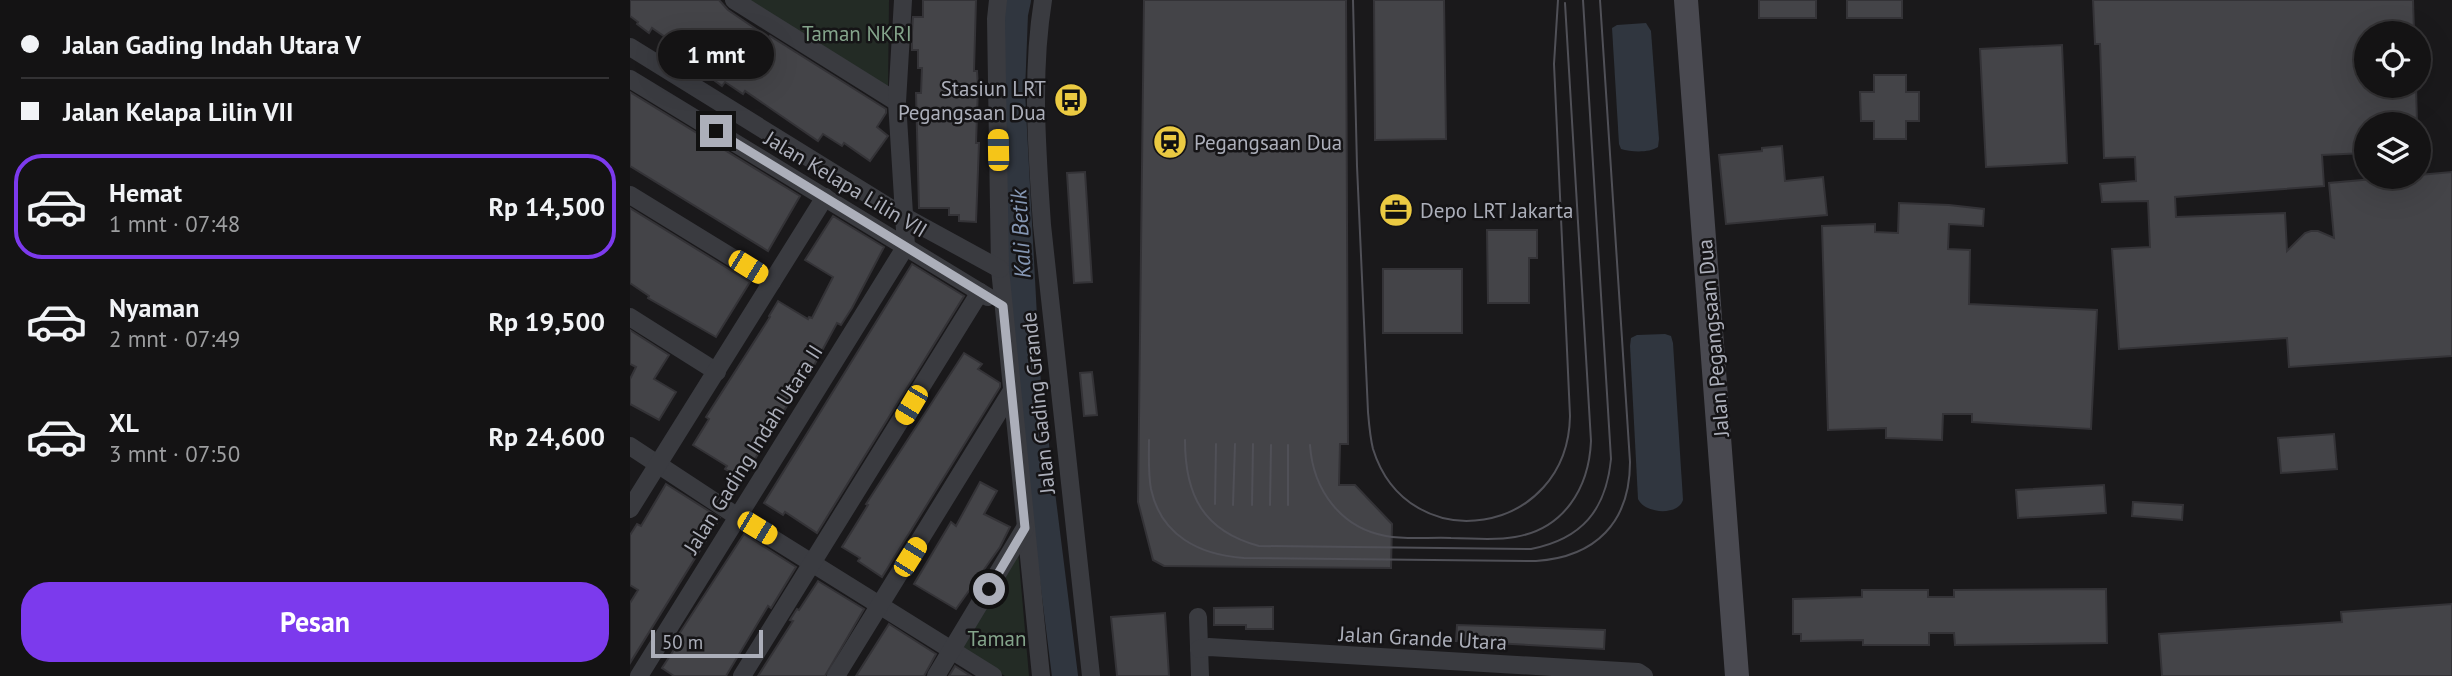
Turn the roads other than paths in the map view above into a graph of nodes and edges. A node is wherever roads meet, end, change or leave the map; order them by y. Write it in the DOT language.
graph roads {
  1 [pos="734,0"];
  2 [pos="902,0"];
  3 [pos="998,0"];
  4 [pos="1043,0"];
  5 [pos="1686,0"];
  6 [pos="630,47"];
  7 [pos="630,79"];
  8 [pos="897,102"];
  9 [pos="630,195"];
  10 [pos="825,197"];
  11 [pos="903,216"];
  12 [pos="906,246"];
  13 [pos="1000,269"];
  14 [pos="772,282"];
  15 [pos="980,292"];
  16 [pos="1003,306"];
  17 [pos="630,317"];
  18 [pos="717,372"];
  19 [pos="1011,392"];
  20 [pos="630,446"];
  21 [pos="656,463"];
  22 [pos="630,509"];
  23 [pos="738,517"];
  24 [pos="1025,528"];
  25 [pos="814,563"];
  26 [pos="881,604"];
  27 [pos="1198,617"];
  28 [pos="1199,649"];
  29 [pos="952,650"];
  30 [pos="1403,668"];
  31 [pos="639,676"];
  32 [pos="742,676"];
  33 [pos="836,676"];
  34 [pos="936,676"];
  35 [pos="993,676"];
  36 [pos="1041,676"];
  37 [pos="1091,676"];
  38 [pos="1200,676"];
  39 [pos="1644,676"];
  40 [pos="1737,676"];
  1 -- 8 [label="street"];
  2 -- 8 [label="street"];
  3 -- 13 [label="street"];
  4 -- 37 [label="street, Jalan Gading Grande"];
  5 -- 40 [label="main road, Jalan Pegangsaan Dua"];
  6 -- 11 [label="street, Jalan Kelapa Lilin VII"];
  7 -- 10 [label="street, Jalan Kelapa Lilin VII"];
  8 -- 11 [label="street"];
  9 -- 14 [label="street"];
  10 -- 12 [label="street, Jalan Kelapa Lilin VII"];
  10 -- 14 [label="street"];
  11 -- 12 [label="street"];
  11 -- 13 [label="street, Jalan Kelapa Lilin VII"];
  12 -- 15 [label="street, Jalan Kelapa Lilin VII"];
  12 -- 23 [label="street, Jalan Gading Indah Utara II"];
  13 -- 16 [label="street"];
  14 -- 18 [label="street"];
  15 -- 16 [label="street, Jalan Kelapa Lilin VII"];
  15 -- 25 [label="street"];
  16 -- 19 [label="street"];
  17 -- 18 [label="street"];
  18 -- 21 [label="street"];
  19 -- 24 [label="street"];
  19 -- 26 [label="street"];
  20 -- 21 [label="street"];
  21 -- 22 [label="street"];
  21 -- 23 [label="street"];
  23 -- 25 [label="street"];
  23 -- 31 [label="street, Jalan Gading Indah Utara II"];
  24 -- 29 [label="street"];
  24 -- 36 [label="street"];
  25 -- 26 [label="street"];
  25 -- 32 [label="street"];
  26 -- 29 [label="street"];
  26 -- 33 [label="street"];
  27 -- 28 [label="street"];
  28 -- 30 [label="street, Jalan Grande Utara"];
  28 -- 38 [label="street"];
  29 -- 34 [label="street"];
  29 -- 35 [label="street"];
  30 -- 39 [label="street, Jalan Grande Utara"];
}
